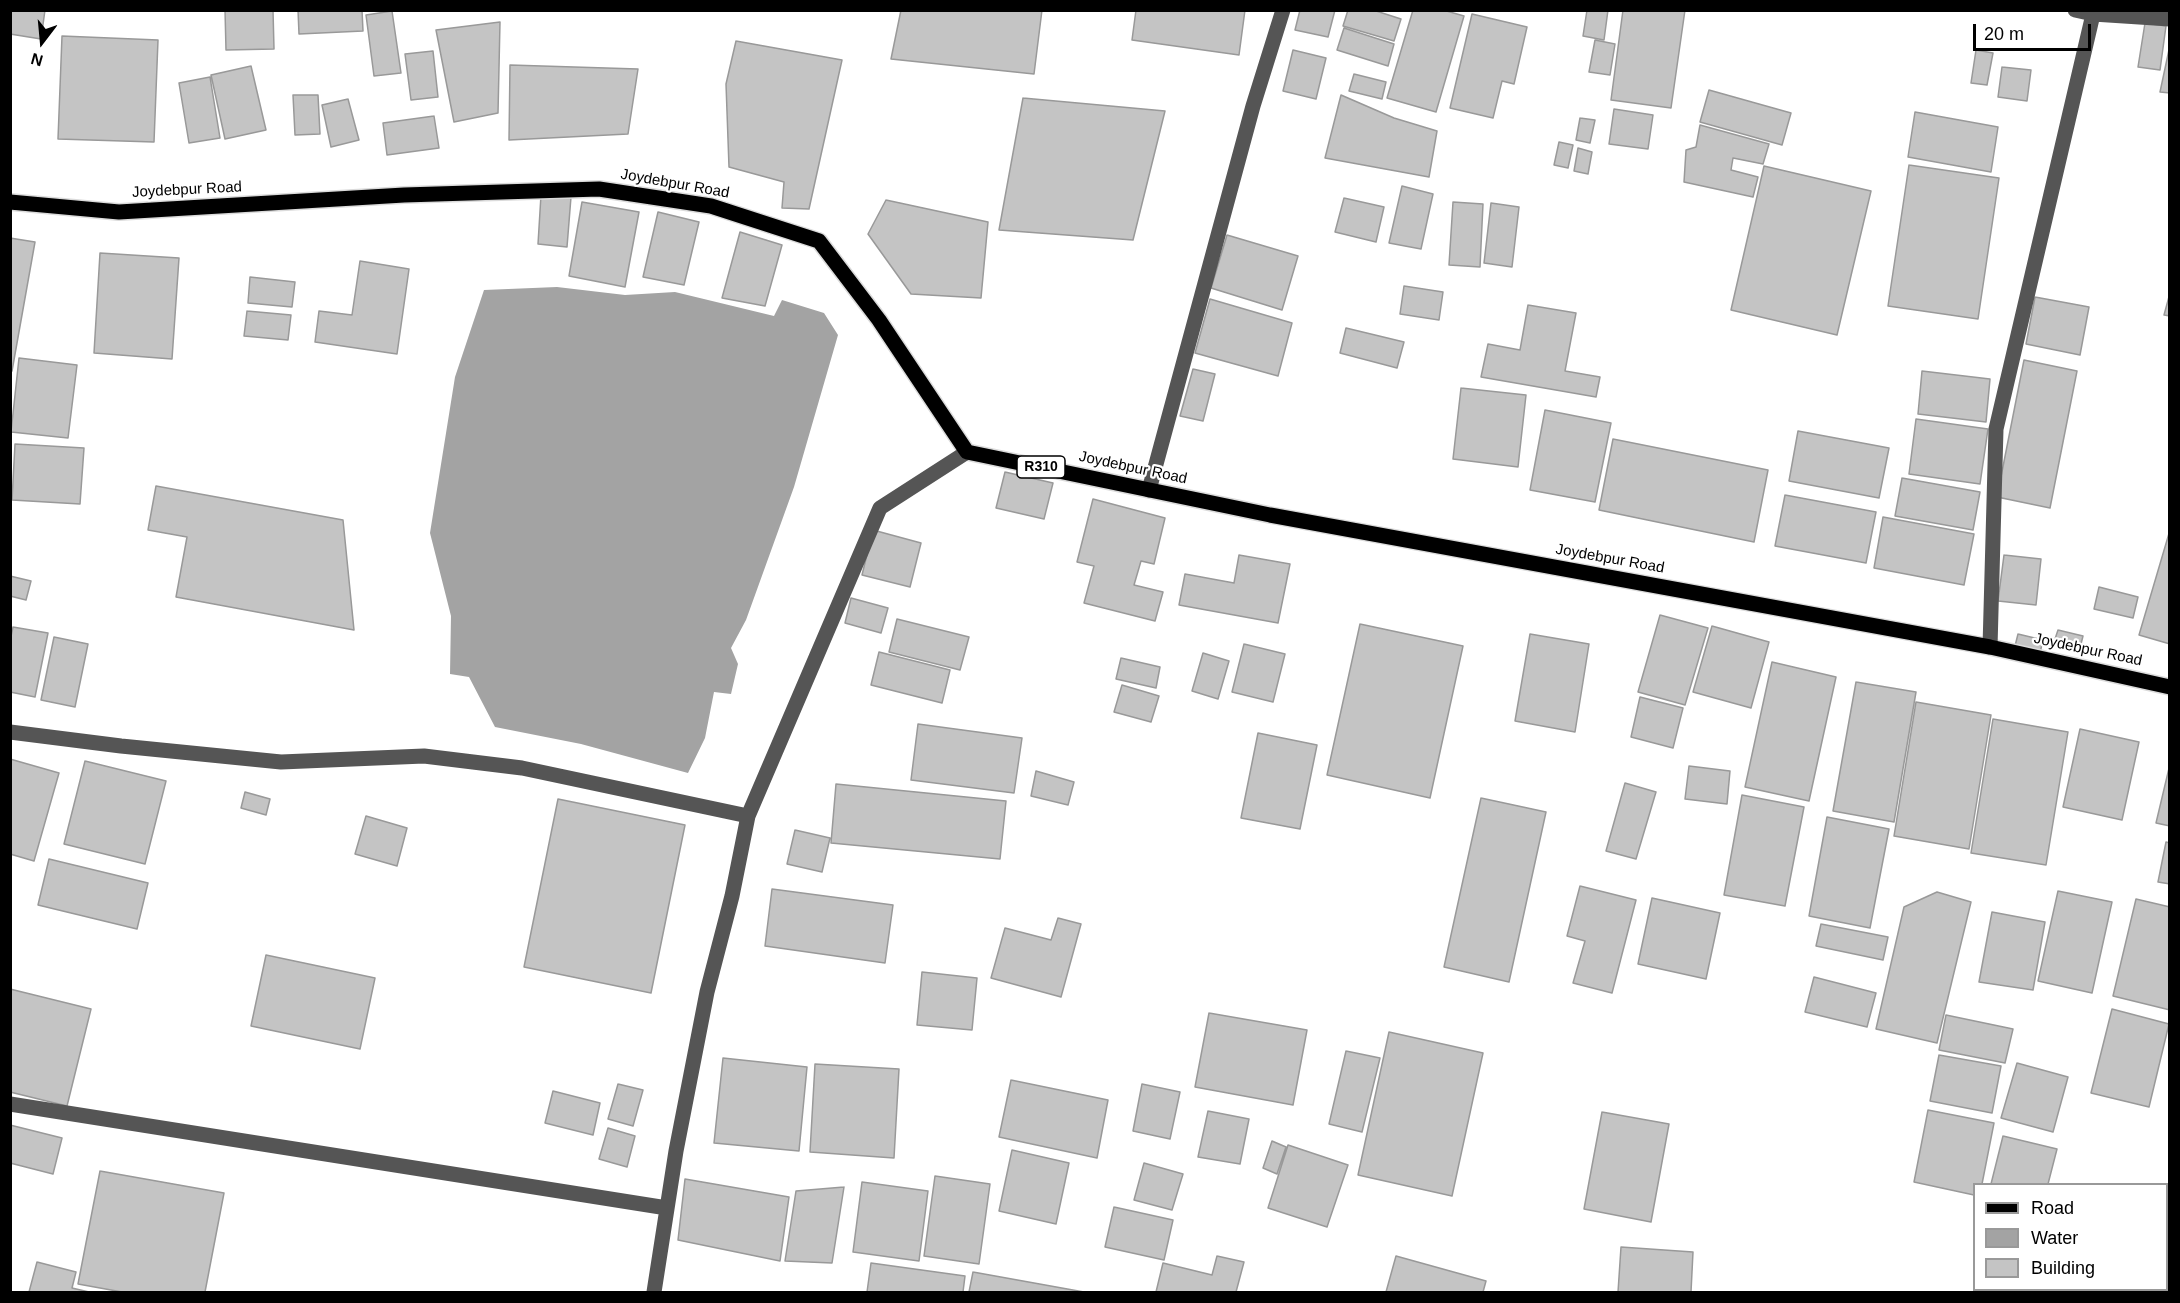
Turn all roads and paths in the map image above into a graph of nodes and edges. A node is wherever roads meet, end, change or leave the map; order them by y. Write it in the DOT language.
graph roads {
  1 [pos="1283,10"];
  2 [pos="2075,10"];
  3 [pos="2093,12"];
  4 [pos="2169,20"];
  5 [pos="10,202"];
  6 [pos="967,452"];
  7 [pos="1149,490"];
  8 [pos="1990,647"];
  9 [pos="2169,687"];
  10 [pos="10,732"];
  11 [pos="748,816"];
  12 [pos="10,1104"];
  13 [pos="667,1208"];
  14 [pos="654,1293"];
  1 -- 7 [label="street"];
  2 -- 3 [label="street"];
  3 -- 4 [label="street"];
  3 -- 8 [label="street"];
  5 -- 6 [label="main road, Joydebpur Road"];
  6 -- 7 [label="main road, Joydebpur Road / R310"];
  6 -- 11 [label="street"];
  7 -- 8 [label="main road, Joydebpur Road / R310"];
  8 -- 9 [label="main road, Joydebpur Road / R310"];
  10 -- 11 [label="street"];
  11 -- 13 [label="street"];
  12 -- 13 [label="street"];
  13 -- 14 [label="street"];
}
